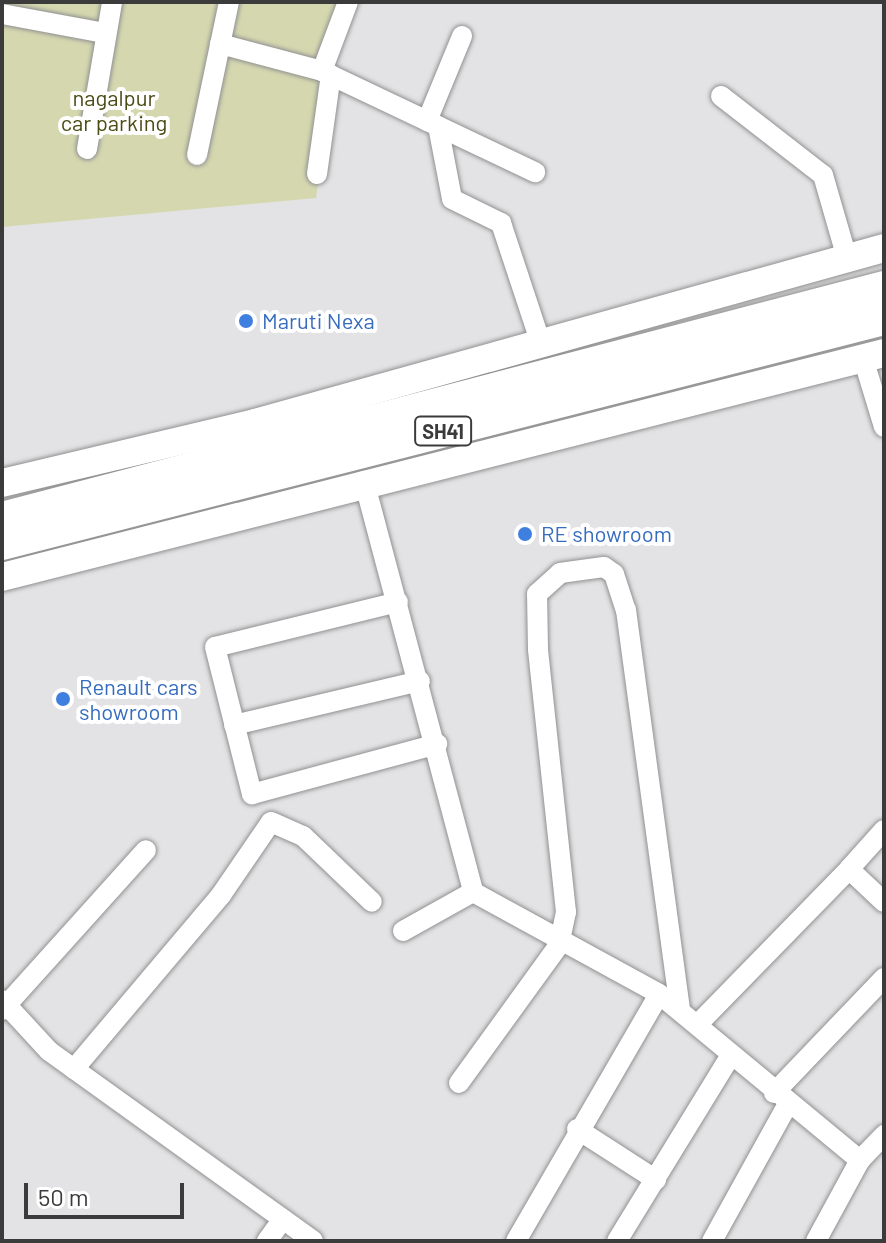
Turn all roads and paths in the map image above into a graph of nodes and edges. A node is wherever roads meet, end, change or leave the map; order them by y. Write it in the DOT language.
graph roads {
  1 [pos="112,2"];
  2 [pos="229,2"];
  3 [pos="348,2"];
  4 [pos="7,11"];
  5 [pos="105,33"];
  6 [pos="462,36"];
  7 [pos="220,44"];
  8 [pos="327,73"];
  9 [pos="721,96"];
  10 [pos="432,124"];
  11 [pos="87,149"];
  12 [pos="197,155"];
  13 [pos="535,172"];
  14 [pos="317,174"];
  15 [pos="884,248"];
  16 [pos="847,258"];
  17 [pos="759,283"];
  18 [pos="884,287"];
  19 [pos="771,318"];
  20 [pos="884,319"];
  21 [pos="541,344"];
  22 [pos="874,356"];
  23 [pos="884,427"];
  24 [pos="38,474"];
  25 [pos="364,481"];
  26 [pos="2,483"];
  27 [pos="50,506"];
  28 [pos="2,518"];
  29 [pos="2,544"];
  30 [pos="2,577"];
  31 [pos="398,602"];
  32 [pos="420,681"];
  33 [pos="234,725"];
  34 [pos="437,744"];
  35 [pos="884,830"];
  36 [pos="146,850"];
  37 [pos="849,869"];
  38 [pos="473,892"];
  39 [pos="372,902"];
  40 [pos="884,902"];
  41 [pos="403,931"];
  42 [pos="559,945"];
  43 [pos="884,978"];
  44 [pos="659,994"];
  45 [pos="4,1005"];
  46 [pos="680,1010"];
  47 [pos="698,1024"];
  48 [pos="729,1058"];
  49 [pos="74,1069"];
  50 [pos="459,1083"];
  51 [pos="781,1098"];
  52 [pos="577,1129"];
  53 [pos="884,1135"];
  54 [pos="860,1160"];
  55 [pos="656,1180"];
  56 [pos="283,1219"];
  57 [pos="267,1241"];
  58 [pos="313,1241"];
  59 [pos="516,1241"];
  60 [pos="617,1241"];
  61 [pos="712,1241"];
  62 [pos="816,1241"];
  1 -- 5 [label="street"];
  2 -- 7 [label="street"];
  3 -- 8 [label="street"];
  4 -- 5 [label="street"];
  5 -- 11 [label="street"];
  6 -- 10 [label="street"];
  7 -- 8 [label="street"];
  7 -- 12 [label="street"];
  8 -- 10 [label="street"];
  8 -- 14 [label="street"];
  9 -- 16 [label="street"];
  10 -- 13 [label="street"];
  10 -- 21 [label="street"];
  15 -- 16 [label="street"];
  16 -- 17 [label="street"];
  17 -- 19 [label="street"];
  17 -- 21 [label="street"];
  18 -- 19 [label="main road, SH41"];
  19 -- 27 [label="main road, SH41"];
  20 -- 29 [label="main road, SH41"];
  21 -- 24 [label="street"];
  22 -- 23 [label="street"];
  22 -- 25 [label="street"];
  24 -- 26 [label="street"];
  24 -- 27 [label="street"];
  25 -- 30 [label="street"];
  25 -- 31 [label="street"];
  27 -- 28 [label="main road, SH41"];
  31 -- 32 [label="street"];
  31 -- 33 [label="street"];
  32 -- 33 [label="street"];
  32 -- 34 [label="street"];
  33 -- 34 [label="street"];
  34 -- 38 [label="street"];
  35 -- 37 [label="street"];
  36 -- 45 [label="street"];
  37 -- 40 [label="street"];
  37 -- 47 [label="street"];
  38 -- 41 [label="street"];
  38 -- 42 [label="street"];
  39 -- 49 [label="street"];
  42 -- 44 [label="street"];
  42 -- 46 [label="street"];
  42 -- 50 [label="street"];
  43 -- 51 [label="street"];
  44 -- 46 [label="street"];
  44 -- 52 [label="street"];
  45 -- 49 [label="street"];
  46 -- 47 [label="street"];
  47 -- 48 [label="street"];
  48 -- 51 [label="street"];
  48 -- 55 [label="street"];
  49 -- 56 [label="street"];
  51 -- 54 [label="street"];
  51 -- 61 [label="street"];
  52 -- 55 [label="street"];
  52 -- 59 [label="street"];
  53 -- 54 [label="street"];
  54 -- 62 [label="street"];
  55 -- 60 [label="street"];
  56 -- 57 [label="street"];
  56 -- 58 [label="street"];
}
